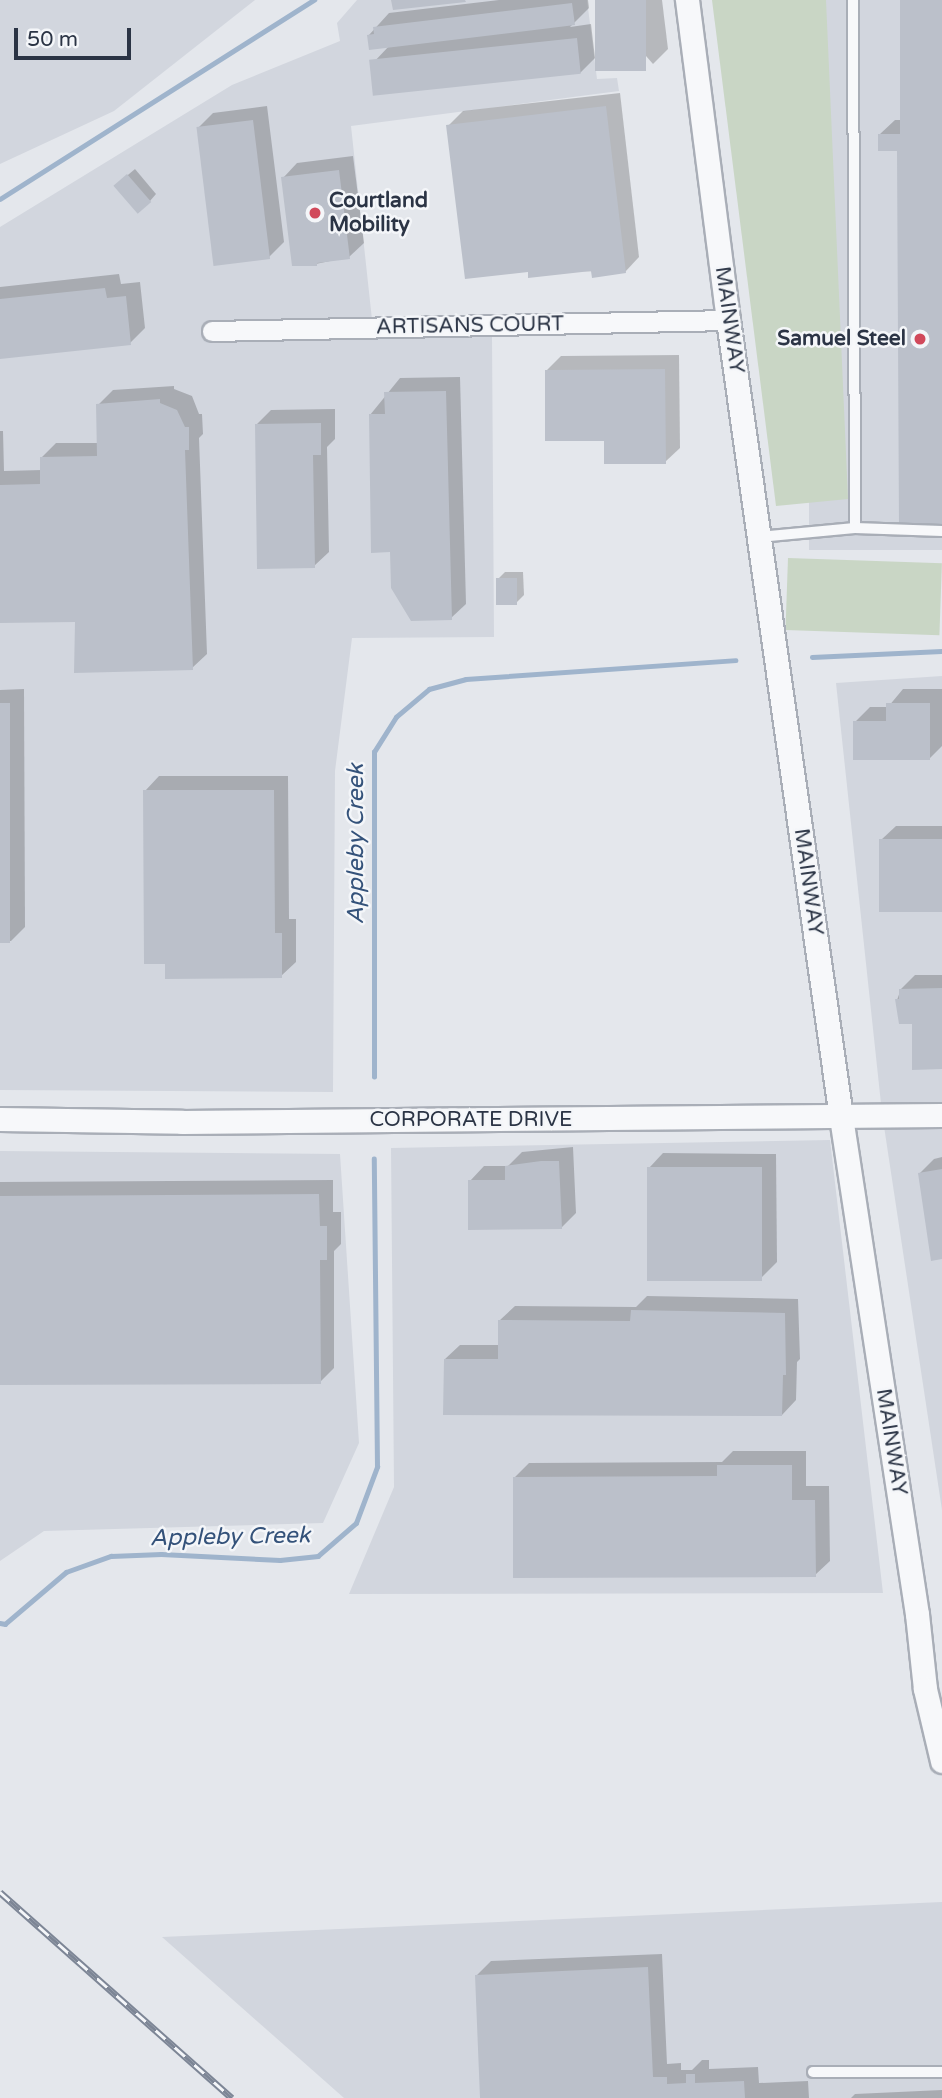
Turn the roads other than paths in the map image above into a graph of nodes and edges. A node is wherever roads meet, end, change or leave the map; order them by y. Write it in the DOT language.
graph roads {
  1 [pos="687,0"];
  2 [pos="853,0"];
  3 [pos="728,320"];
  4 [pos="212,331"];
  5 [pos="855,528"];
  6 [pos="942,531"];
  7 [pos="759,537"];
  8 [pos="942,1115"];
  9 [pos="841,1117"];
  10 [pos="0,1119"];
  11 [pos="935,1696"];
  12 [pos="942,1761"];
  13 [pos="813,2072"];
  14 [pos="942,2072"];
  1 -- 3 [label="street, MAINWAY"];
  2 -- 5 [label="lane"];
  3 -- 4 [label="street, ARTISANS COURT"];
  3 -- 7 [label="street, MAINWAY"];
  5 -- 6 [label="lane"];
  5 -- 7 [label="lane"];
  7 -- 9 [label="street, MAINWAY"];
  8 -- 9 [label="street, CORPORATE DRIVE"];
  9 -- 10 [label="street, CORPORATE DRIVE"];
  9 -- 11 [label="street, MAINWAY"];
  11 -- 12 [label="street, MAINWAY"];
  13 -- 14 [label="lane"];
}
